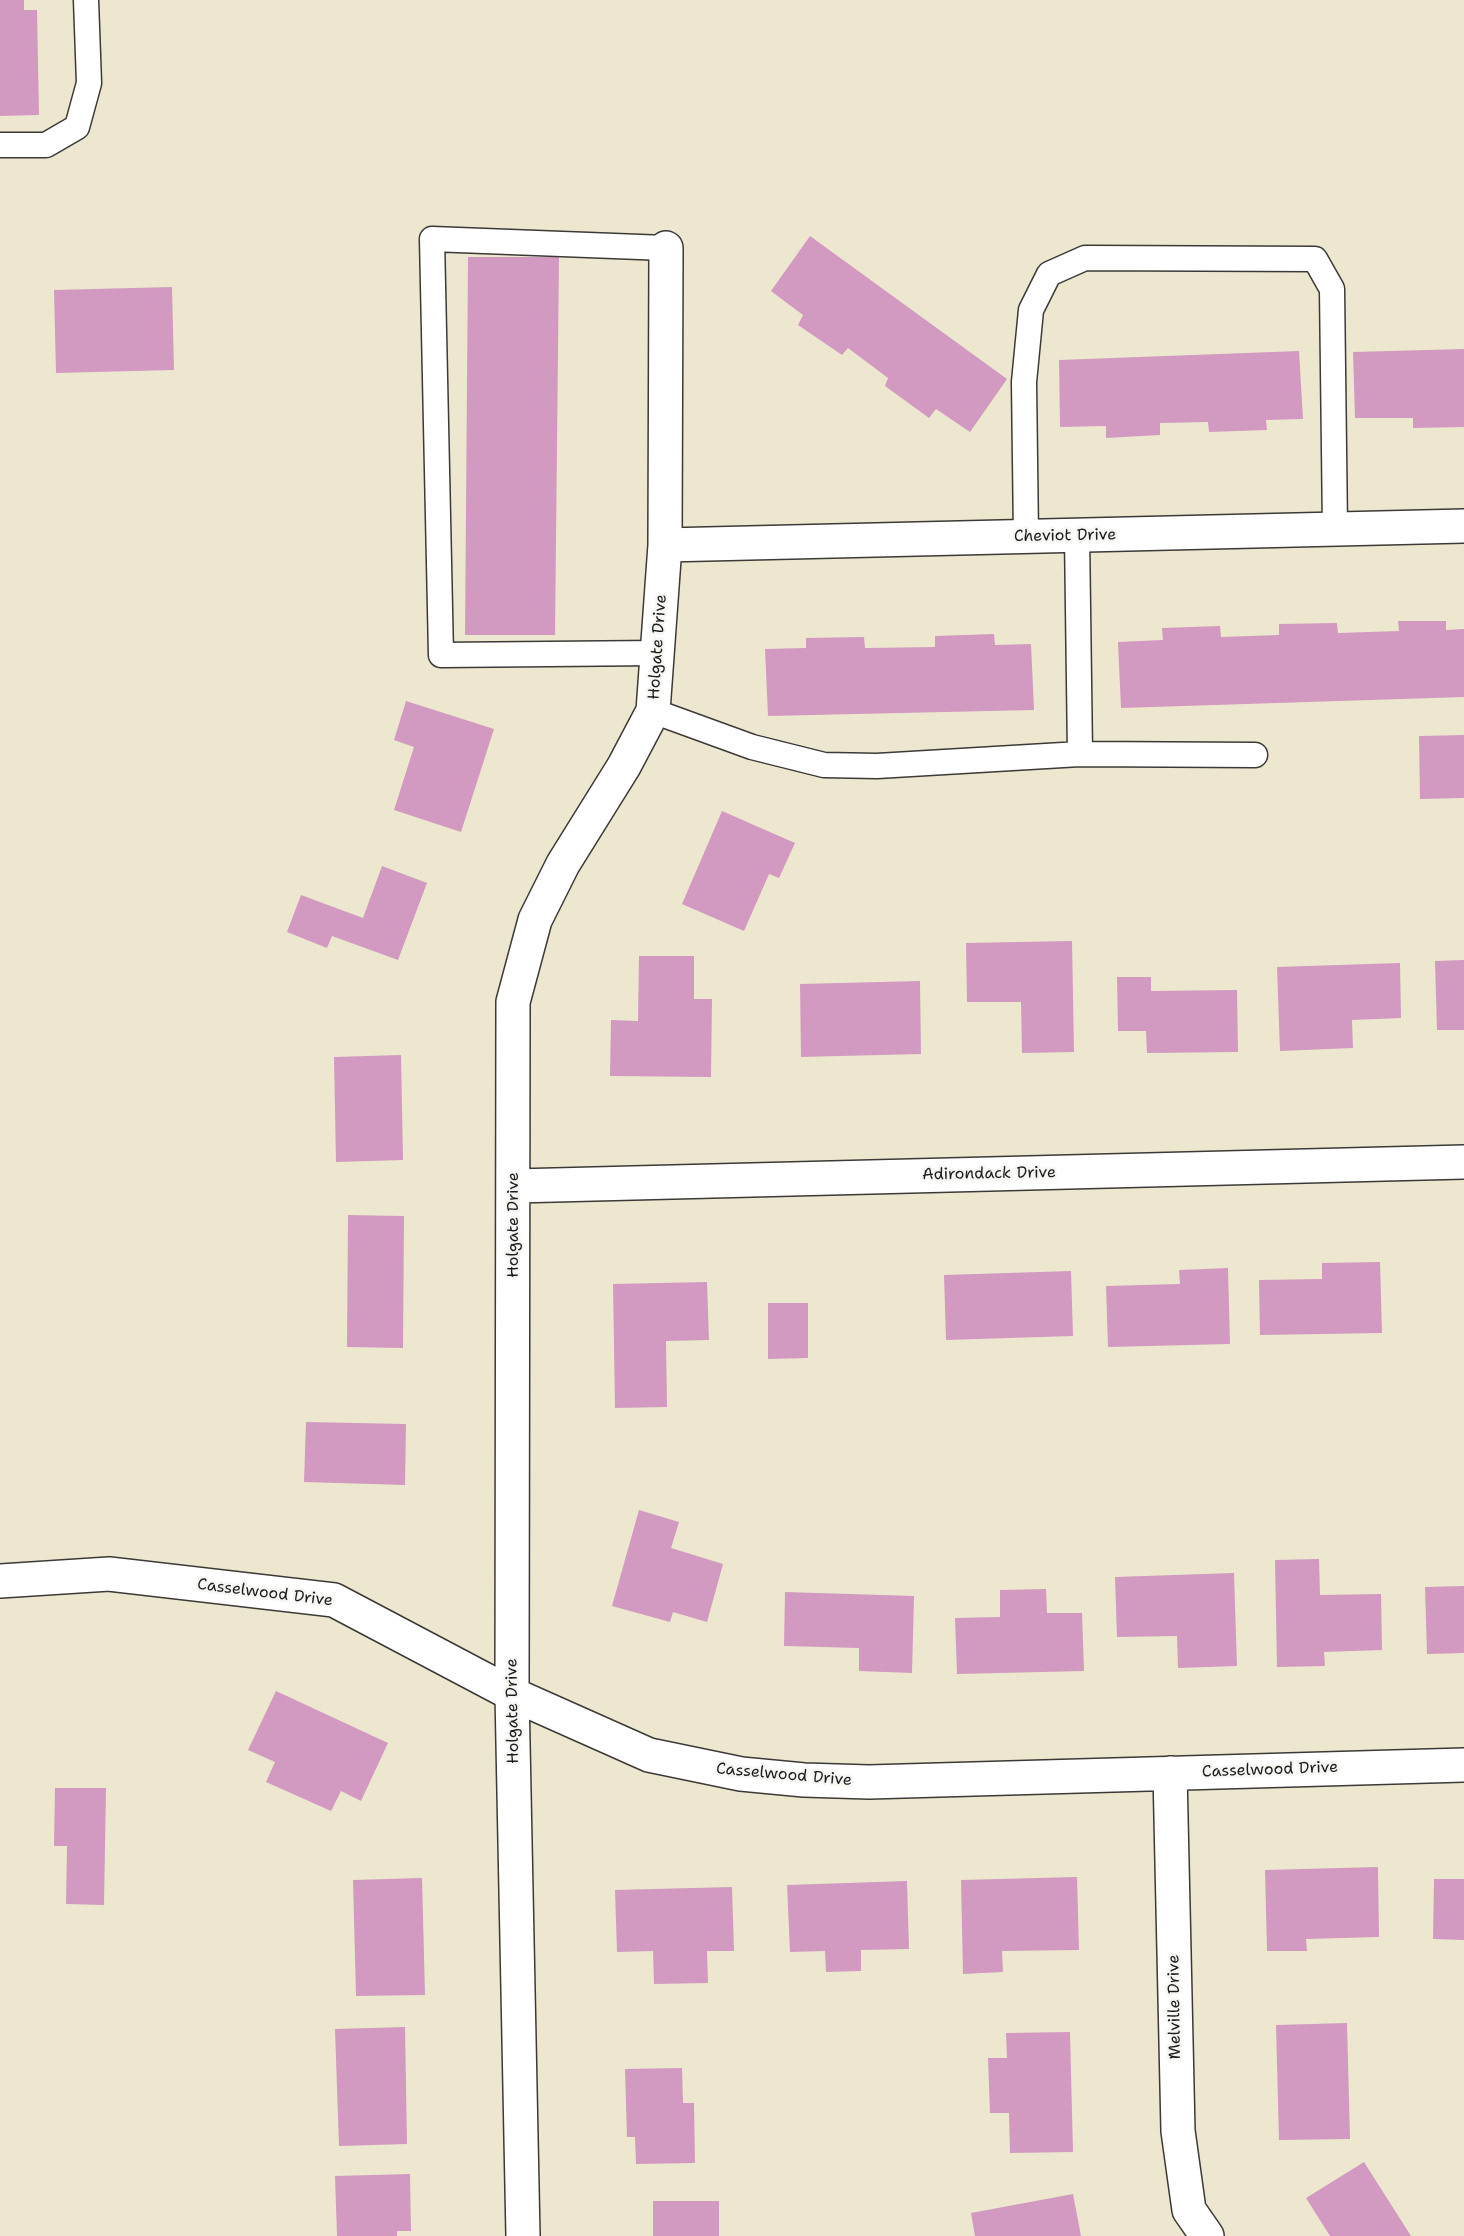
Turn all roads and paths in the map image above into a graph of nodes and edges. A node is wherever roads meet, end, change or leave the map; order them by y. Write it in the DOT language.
graph roads {
  1 [pos="86,0"];
  2 [pos="0,145"];
  3 [pos="666,248"];
  4 [pos="1464,526"];
  5 [pos="1335,529"];
  6 [pos="1077,535"];
  7 [pos="1026,537"];
  8 [pos="665,545"];
  9 [pos="657,653"];
  10 [pos="653,711"];
  11 [pos="1080,754"];
  12 [pos="1255,755"];
  13 [pos="1464,1162"];
  14 [pos="514,1186"];
  15 [pos="0,1581"];
  16 [pos="512,1695"];
  17 [pos="1464,1765"];
  18 [pos="1170,1773"];
  19 [pos="523,2236"];
  20 [pos="1207,2236"];
  1 -- 2 [label="lane"];
  3 -- 8 [label="street, Holgate Drive"];
  3 -- 9 [label="lane"];
  4 -- 5 [label="street, Cheviot Drive"];
  5 -- 6 [label="street, Cheviot Drive"];
  5 -- 7 [label="lane"];
  6 -- 7 [label="street, Cheviot Drive"];
  6 -- 11 [label="lane"];
  7 -- 8 [label="street, Cheviot Drive"];
  8 -- 9 [label="street, Holgate Drive"];
  9 -- 10 [label="street, Holgate Drive"];
  10 -- 11 [label="lane"];
  10 -- 14 [label="street, Holgate Drive"];
  11 -- 12 [label="lane"];
  13 -- 14 [label="street, Adirondack Drive"];
  14 -- 16 [label="street, Holgate Drive"];
  15 -- 16 [label="street, Casselwood Drive"];
  16 -- 18 [label="street, Casselwood Drive"];
  16 -- 19 [label="street, Holgate Drive"];
  17 -- 18 [label="street, Casselwood Drive"];
  18 -- 20 [label="street, Melville Drive"];
}
